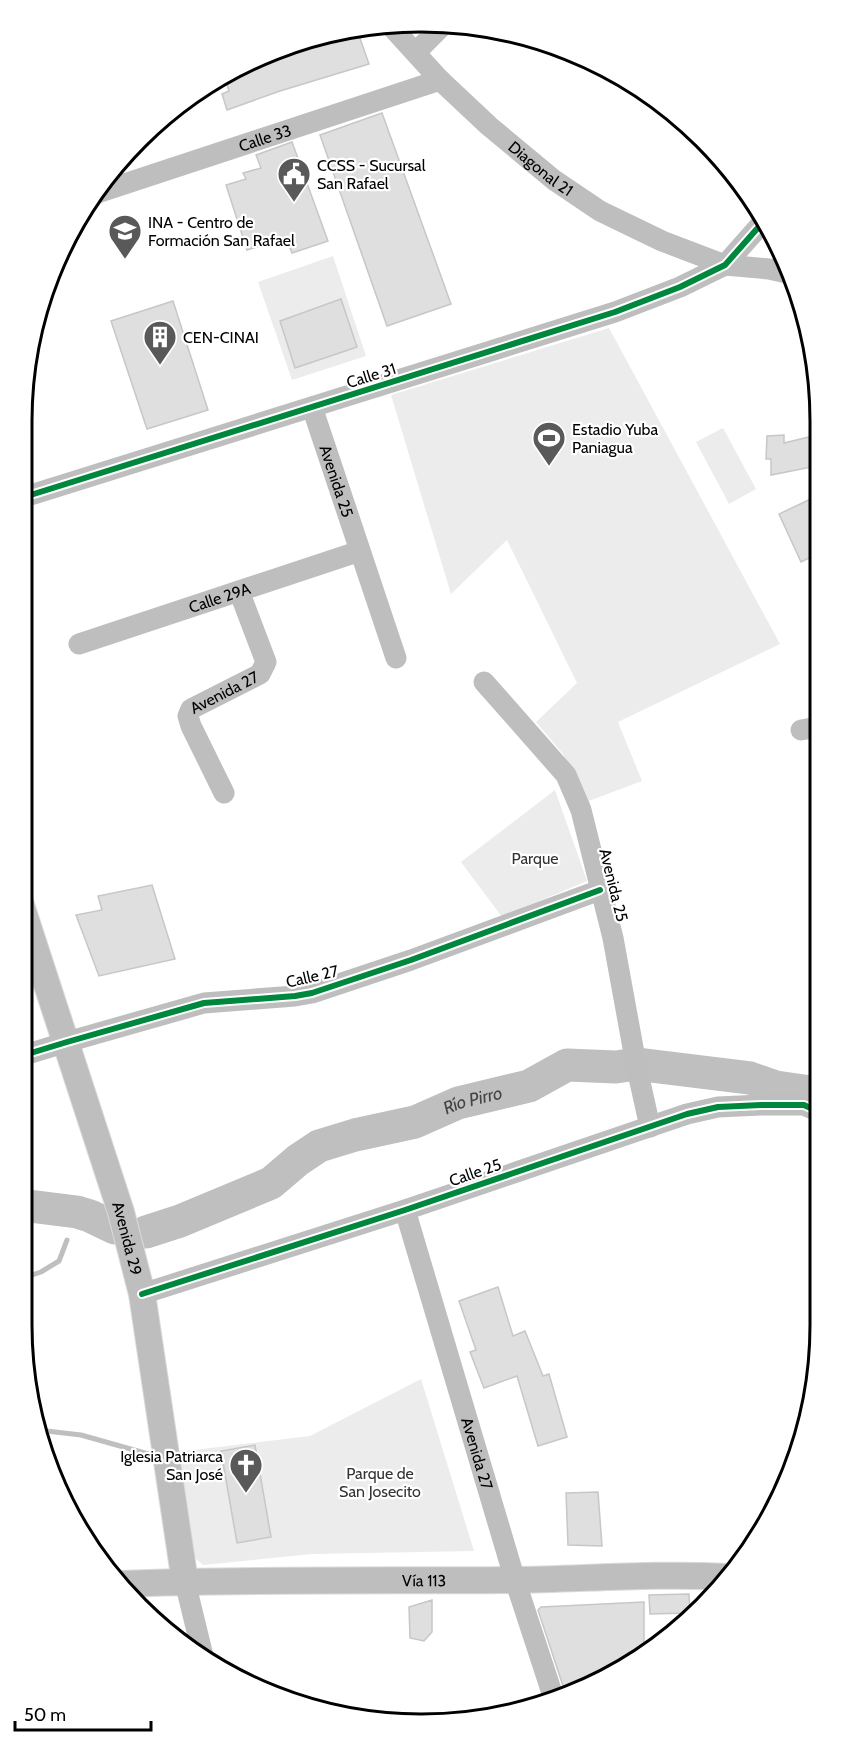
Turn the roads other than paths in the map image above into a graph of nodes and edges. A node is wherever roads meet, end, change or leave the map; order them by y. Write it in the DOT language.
graph roads {
  1 [pos="397,32"];
  2 [pos="436,32"];
  3 [pos="416,52"];
  4 [pos="440,80"];
  5 [pos="108,189"];
  6 [pos="758,228"];
  7 [pos="725,266"];
  8 [pos="780,272"];
  9 [pos="312,407"];
  10 [pos="32,495"];
  11 [pos="360,551"];
  12 [pos="239,591"];
  13 [pos="79,644"];
  14 [pos="396,658"];
  15 [pos="484,682"];
  16 [pos="224,793"];
  17 [pos="600,890"];
  18 [pos="32,938"];
  19 [pos="67,1042"];
  20 [pos="32,1053"];
  21 [pos="810,1108"];
  22 [pos="650,1126"];
  23 [pos="405,1210"];
  24 [pos="142,1294"];
  25 [pos="717,1576"];
  26 [pos="515,1580"];
  27 [pos="185,1582"];
  28 [pos="130,1584"];
  29 [pos="201,1646"];
  30 [pos="551,1691"];
  1 -- 3 [label="street, Diagonal 21"];
  2 -- 3 [label="street"];
  3 -- 4 [label="street, Diagonal 21"];
  4 -- 5 [label="street, Calle 33"];
  4 -- 7 [label="street, Diagonal 21"];
  6 -- 7 [label="street"];
  7 -- 8 [label="street"];
  7 -- 9 [label="street, Calle 31"];
  9 -- 10 [label="street, Calle 31"];
  9 -- 11 [label="street, Avenida 25"];
  11 -- 12 [label="street, Calle 29A"];
  11 -- 14 [label="street, Avenida 25"];
  12 -- 13 [label="street, Calle 29A"];
  12 -- 16 [label="street, Avenida 27"];
  15 -- 17 [label="street, Avenida 25"];
  17 -- 19 [label="street, Calle 27"];
  17 -- 22 [label="street, Avenida 25"];
  18 -- 19 [label="main road, Avenida 29"];
  19 -- 20 [label="street, Calle 27"];
  19 -- 24 [label="main road, Avenida 29"];
  21 -- 22 [label="street, Calle 25"];
  22 -- 23 [label="street, Calle 25"];
  23 -- 24 [label="street, Calle 25"];
  23 -- 26 [label="street, Avenida 27"];
  24 -- 27 [label="main road, Avenida 29"];
  25 -- 26 [label="main road, Vía 113"];
  26 -- 27 [label="main road, Vía 113"];
  26 -- 30 [label="street, Avenida 27"];
  27 -- 28 [label="main road, Vía 113"];
  27 -- 29 [label="street"];
}
